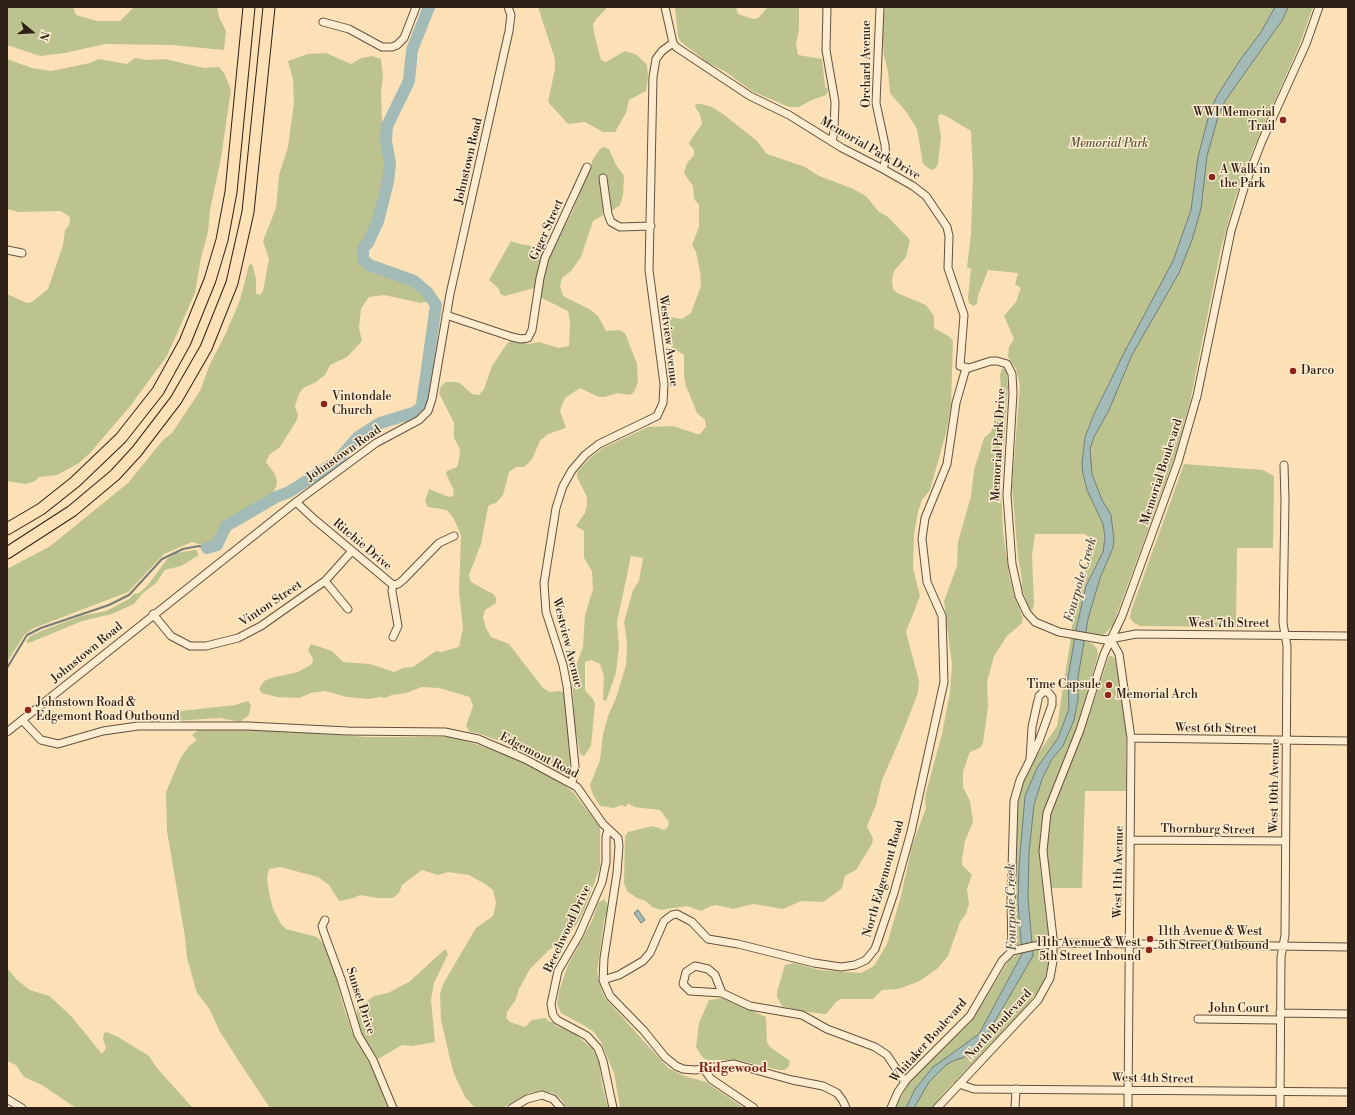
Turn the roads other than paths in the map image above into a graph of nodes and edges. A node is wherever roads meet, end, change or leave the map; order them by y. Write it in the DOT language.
graph roads {
  1 [pos="249,7"];
  2 [pos="269,7"];
  3 [pos="416,7"];
  4 [pos="508,7"];
  5 [pos="665,7"];
  6 [pos="827,7"];
  7 [pos="880,7"];
  8 [pos="1319,7"];
  9 [pos="324,22"];
  10 [pos="673,43"];
  11 [pos="832,142"];
  12 [pos="587,167"];
  13 [pos="884,168"];
  14 [pos="603,178"];
  15 [pos="651,226"];
  16 [pos="7,250"];
  17 [pos="22,253"];
  18 [pos="446,315"];
  19 [pos="966,368"];
  20 [pos="1284,465"];
  21 [pos="296,502"];
  22 [pos="7,529"];
  23 [pos="454,536"];
  24 [pos="352,551"];
  25 [pos="7,553"];
  26 [pos="325,581"];
  27 [pos="393,585"];
  28 [pos="348,609"];
  29 [pos="153,614"];
  30 [pos="393,636"];
  31 [pos="1286,636"];
  32 [pos="1348,636"];
  33 [pos="1111,640"];
  34 [pos="22,720"];
  35 [pos="7,732"];
  36 [pos="1131,738"];
  37 [pos="1286,740"];
  38 [pos="1348,741"];
  39 [pos="1030,760"];
  40 [pos="572,783"];
  41 [pos="608,830"];
  42 [pos="1130,840"];
  43 [pos="1285,841"];
  44 [pos="325,920"];
  45 [pos="1056,944"];
  46 [pos="1129,944"];
  47 [pos="1283,946"];
  48 [pos="1348,947"];
  49 [pos="1012,951"];
  50 [pos="604,980"];
  51 [pos="722,993"];
  52 [pos="1348,1014"];
  53 [pos="1280,1017"];
  54 [pos="1198,1019"];
  55 [pos="704,1069"];
  56 [pos="905,1082"];
  57 [pos="958,1084"];
  58 [pos="1016,1089"];
  59 [pos="1128,1090"];
  60 [pos="1280,1091"];
  61 [pos="1348,1092"];
  62 [pos="7,1100"];
  63 [pos="22,1108"];
  64 [pos="393,1108"];
  65 [pos="512,1108"];
  66 [pos="561,1108"];
  67 [pos="613,1108"];
  68 [pos="754,1108"];
  69 [pos="846,1108"];
  70 [pos="891,1108"];
  71 [pos="937,1108"];
  72 [pos="1015,1108"];
  73 [pos="1128,1108"];
  74 [pos="1280,1108"];
  1 -- 22 [label="highway"];
  2 -- 25 [label="highway"];
  3 -- 9 [label="street"];
  4 -- 18 [label="street, Johnstown Road"];
  5 -- 10 [label="street"];
  6 -- 11 [label="street"];
  7 -- 13 [label="street, Orchard Avenue"];
  8 -- 33 [label="street, Memorial Boulevard"];
  10 -- 11 [label="street, Memorial Park Drive"];
  10 -- 15 [label="street, Westview Avenue"];
  11 -- 13 [label="street, Memorial Park Drive"];
  12 -- 18 [label="street, Giger Street"];
  13 -- 19 [label="street, Memorial Park Drive"];
  14 -- 15 [label="street"];
  15 -- 40 [label="street, Westview Avenue"];
  16 -- 17 [label="street"];
  18 -- 21 [label="street, Johnstown Road"];
  19 -- 33 [label="street, Memorial Park Drive"];
  19 -- 50 [label="street, North Edgemont Road"];
  20 -- 31 [label="street, West 10th Avenue"];
  21 -- 24 [label="street, Ritchie Drive"];
  21 -- 29 [label="street, Johnstown Road"];
  23 -- 27 [label="street"];
  24 -- 26 [label="street, Vinton Street"];
  24 -- 27 [label="street, Ritchie Drive"];
  26 -- 28 [label="street"];
  26 -- 29 [label="street, Vinton Street"];
  27 -- 30 [label="street, Ritchie Drive"];
  29 -- 34 [label="street, Johnstown Road"];
  31 -- 32 [label="street, West 7th Street"];
  31 -- 33 [label="street, West 7th Street"];
  31 -- 37 [label="street, West 10th Avenue"];
  33 -- 36 [label="street, West 11th Avenue"];
  33 -- 45 [label="street, Memorial Boulevard"];
  34 -- 35 [label="street, Johnstown Road"];
  34 -- 40 [label="street, Edgemont Road"];
  36 -- 37 [label="street, West 6th Street"];
  36 -- 42 [label="street, West 11th Avenue"];
  37 -- 38 [label="street, West 6th Street"];
  37 -- 43 [label="street, West 10th Avenue"];
  39 -- 39 [label="street"];
  39 -- 49 [label="street"];
  40 -- 41 [label="street, Edgemont Road"];
  41 -- 50 [label="street, Edgemont Road"];
  41 -- 67 [label="street, Beechwood Drive"];
  42 -- 43 [label="street, Thornburg Street"];
  42 -- 46 [label="street, West 11th Avenue"];
  43 -- 47 [label="street, West 10th Avenue"];
  44 -- 64 [label="street, Sunset Drive"];
  45 -- 46 [label="street"];
  45 -- 49 [label="street"];
  45 -- 57 [label="street, North Boulevard"];
  46 -- 47 [label="street"];
  46 -- 59 [label="street, West 11th Avenue"];
  47 -- 48 [label="street"];
  47 -- 53 [label="street, West 10th Avenue"];
  49 -- 56 [label="street, Whitaker Boulevard"];
  50 -- 55 [label="street, Edgemont Road"];
  51 -- 51 [label="street"];
  51 -- 56 [label="street"];
  52 -- 53 [label="street, John Court"];
  53 -- 54 [label="street, John Court"];
  53 -- 60 [label="street, West 10th Avenue"];
  55 -- 68 [label="street"];
  55 -- 69 [label="street, Edgemont Road"];
  56 -- 70 [label="street, Whitaker Boulevard"];
  57 -- 58 [label="street, West 4th Street"];
  57 -- 71 [label="street, North Boulevard"];
  58 -- 59 [label="street, West 4th Street"];
  58 -- 72 [label="street"];
  59 -- 60 [label="street, West 4th Street"];
  59 -- 73 [label="street, West 11th Avenue"];
  60 -- 61 [label="street, West 4th Street"];
  60 -- 74 [label="street, West 10th Avenue"];
  62 -- 63 [label="street"];
  65 -- 66 [label="street"];
}
